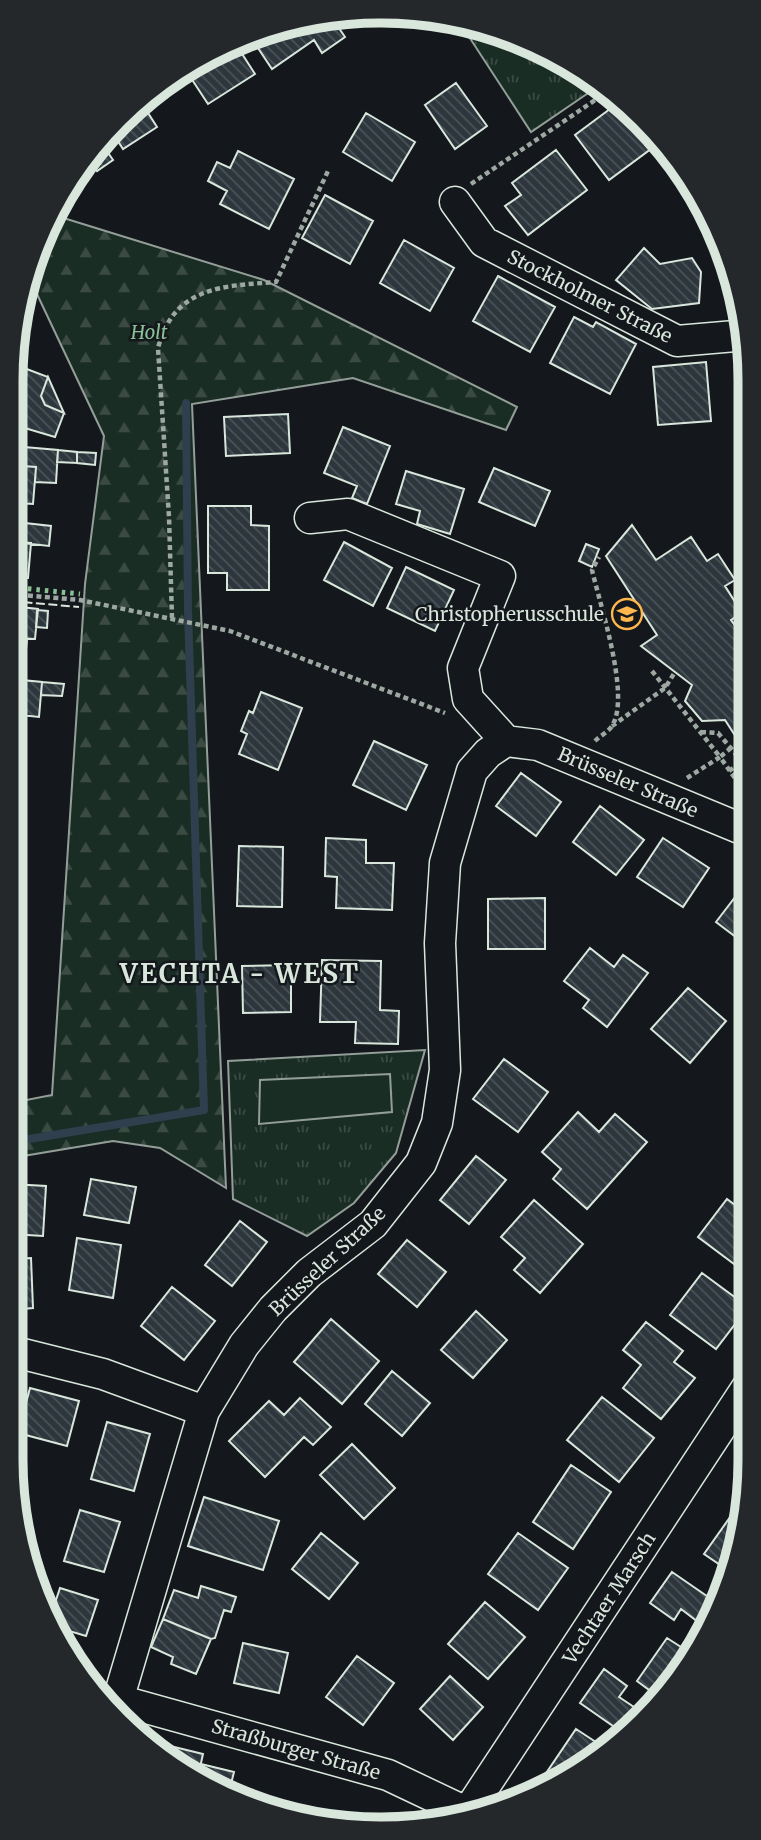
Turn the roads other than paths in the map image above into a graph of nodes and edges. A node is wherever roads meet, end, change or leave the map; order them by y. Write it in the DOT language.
graph roads {
  1 [pos="455,202"];
  2 [pos="735,336"];
  3 [pos="310,518"];
  4 [pos="506,741"];
  5 [pos="738,827"];
  6 [pos="23,1354"];
  7 [pos="738,1401"];
  8 [pos="204,1411"];
  9 [pos="113,1696"];
  10 [pos="123,1707"];
  11 [pos="472,1805"];
  12 [pos="458,1808"];
  1 -- 2 [label="street, Stockholmer Straße"];
  3 -- 4 [label="street"];
  4 -- 5 [label="street, Brüsseler Straße"];
  4 -- 8 [label="street, Brüsseler Straße"];
  6 -- 8 [label="street"];
  7 -- 11 [label="street, Vechtaer Marsch"];
  8 -- 9 [label="street, Brüsseler Straße"];
  10 -- 12 [label="street, Straßburger Straße"];
}
